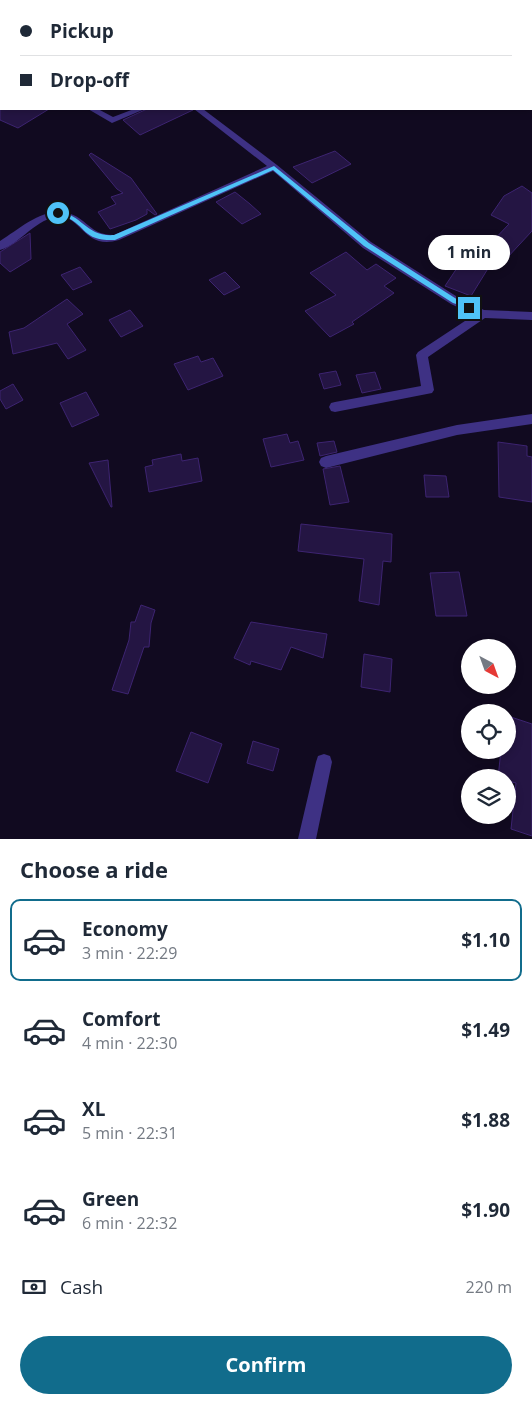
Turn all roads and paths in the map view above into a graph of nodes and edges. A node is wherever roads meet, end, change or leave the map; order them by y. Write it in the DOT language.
graph roads {
  1 [pos="94,110"];
  2 [pos="138,110"];
  3 [pos="199,110"];
  4 [pos="274,168"];
  5 [pos="0,246"];
  6 [pos="483,314"];
  7 [pos="532,316"];
  8 [pos="335,407"];
  9 [pos="532,419"];
  10 [pos="326,462"];
  11 [pos="324,762"];
  12 [pos="307,839"];
  1 -- 2 [label="street"];
  3 -- 4 [label="street"];
  4 -- 5 [label="street"];
  4 -- 6 [label="street"];
  6 -- 7 [label="street"];
  6 -- 8 [label="street"];
  9 -- 10 [label="street"];
  11 -- 12 [label="street"];
}
